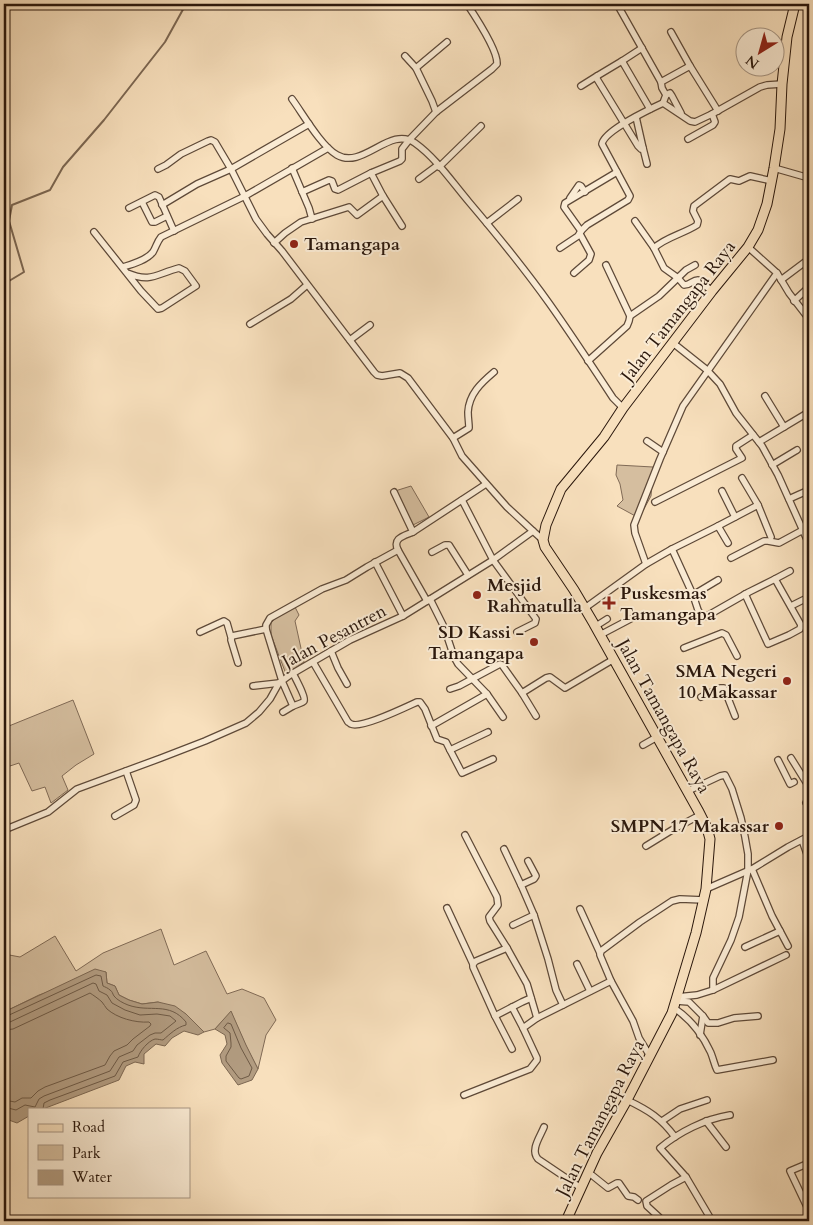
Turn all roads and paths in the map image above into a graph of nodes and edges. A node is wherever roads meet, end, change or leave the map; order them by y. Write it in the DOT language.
graph roads {
  1 [pos="467,4"];
  2 [pos="617,4"];
  3 [pos="794,4"];
  4 [pos="671,32"];
  5 [pos="447,42"];
  6 [pos="642,48"];
  7 [pos="406,56"];
  8 [pos="622,61"];
  9 [pos="690,66"];
  10 [pos="416,68"];
  11 [pos="597,76"];
  12 [pos="661,82"];
  13 [pos="782,84"];
  14 [pos="581,86"];
  15 [pos="666,95"];
  16 [pos="292,99"];
  17 [pos="663,103"];
  18 [pos="650,109"];
  19 [pos="436,112"];
  20 [pos="715,113"];
  21 [pos="682,115"];
  22 [pos="636,117"];
  23 [pos="695,122"];
  24 [pos="309,124"];
  25 [pos="624,124"];
  26 [pos="481,126"];
  27 [pos="698,134"];
  28 [pos="406,139"];
  29 [pos="688,139"];
  30 [pos="328,148"];
  31 [pos="643,148"];
  32 [pos="647,164"];
  33 [pos="439,166"];
  34 [pos="292,168"];
  35 [pos="774,168"];
  36 [pos="158,169"];
  37 [pos="232,169"];
  38 [pos="617,172"];
  39 [pos="371,173"];
  40 [pos="809,178"];
  41 [pos="419,179"];
  42 [pos="772,180"];
  43 [pos="302,192"];
  44 [pos="245,196"];
  45 [pos="383,196"];
  46 [pos="518,199"];
  47 [pos="142,202"];
  48 [pos="162,205"];
  49 [pos="129,208"];
  50 [pos="167,216"];
  51 [pos="312,219"];
  52 [pos="635,221"];
  53 [pos="487,223"];
  54 [pos="402,226"];
  55 [pos="174,230"];
  56 [pos="94,232"];
  57 [pos="580,233"];
  58 [pos="274,243"];
  59 [pos="748,247"];
  60 [pos="560,248"];
  61 [pos="654,248"];
  62 [pos="809,259"];
  63 [pos="606,265"];
  64 [pos="695,265"];
  65 [pos="123,267"];
  66 [pos="127,273"];
  67 [pos="574,273"];
  68 [pos="777,274"];
  69 [pos="678,278"];
  70 [pos="781,280"];
  71 [pos="307,284"];
  72 [pos="809,287"];
  73 [pos="712,291"];
  74 [pos="794,301"];
  75 [pos="630,316"];
  76 [pos="809,319"];
  77 [pos="250,324"];
  78 [pos="370,325"];
  79 [pos="350,340"];
  80 [pos="674,342"];
  81 [pos="588,361"];
  82 [pos="708,370"];
  83 [pos="494,372"];
  84 [pos="765,396"];
  85 [pos="622,408"];
  86 [pos="809,412"];
  87 [pos="784,427"];
  88 [pos="754,435"];
  89 [pos="454,438"];
  90 [pos="647,441"];
  91 [pos="759,442"];
  92 [pos="796,450"];
  93 [pos="663,452"];
  94 [pos="772,465"];
  95 [pos="742,478"];
  96 [pos="486,484"];
  97 [pos="809,490"];
  98 [pos="722,491"];
  99 [pos="394,492"];
  100 [pos="789,498"];
  101 [pos="462,500"];
  102 [pos="655,502"];
  103 [pos="758,505"];
  104 [pos="735,517"];
  105 [pos="718,526"];
  106 [pos="803,530"];
  107 [pos="533,531"];
  108 [pos="413,532"];
  109 [pos="771,537"];
  110 [pos="544,540"];
  111 [pos="728,543"];
  112 [pos="809,544"];
  113 [pos="672,549"];
  114 [pos="398,550"];
  115 [pos="432,552"];
  116 [pos="731,558"];
  117 [pos="493,560"];
  118 [pos="375,562"];
  119 [pos="646,564"];
  120 [pos="790,570"];
  121 [pos="468,575"];
  122 [pos="776,579"];
  123 [pos="718,580"];
  124 [pos="745,594"];
  125 [pos="693,595"];
  126 [pos="809,597"];
  127 [pos="428,600"];
  128 [pos="791,606"];
  129 [pos="585,608"];
  130 [pos="403,616"];
  131 [pos="636,616"];
  132 [pos="607,618"];
  133 [pos="596,626"];
  134 [pos="266,628"];
  135 [pos="200,632"];
  136 [pos="517,632"];
  137 [pos="600,635"];
  138 [pos="231,637"];
  139 [pos="684,648"];
  140 [pos="331,651"];
  141 [pos="737,656"];
  142 [pos="614,659"];
  143 [pos="312,662"];
  144 [pos="238,663"];
  145 [pos="293,673"];
  146 [pos="473,678"];
  147 [pos="280,682"];
  148 [pos="346,684"];
  149 [pos="253,686"];
  150 [pos="450,689"];
  151 [pos="522,693"];
  152 [pos="487,694"];
  153 [pos="700,697"];
  154 [pos="293,706"];
  155 [pos="283,712"];
  156 [pos="536,716"];
  157 [pos="735,716"];
  158 [pos="503,717"];
  159 [pos="431,726"];
  160 [pos="488,732"];
  161 [pos="658,737"];
  162 [pos="643,745"];
  163 [pos="450,750"];
  164 [pos="791,758"];
  165 [pos="493,759"];
  166 [pos="778,760"];
  167 [pos="126,771"];
  168 [pos="794,782"];
  169 [pos="809,787"];
  170 [pos="688,791"];
  171 [pos="700,815"];
  172 [pos="115,816"];
  173 [pos="4,830"];
  174 [pos="465,835"];
  175 [pos="809,836"];
  176 [pos="802,840"];
  177 [pos="646,846"];
  178 [pos="504,849"];
  179 [pos="809,860"];
  180 [pos="528,861"];
  181 [pos="750,869"];
  182 [pos="521,884"];
  183 [pos="706,889"];
  184 [pos="704,900"];
  185 [pos="447,908"];
  186 [pos="580,909"];
  187 [pos="534,915"];
  188 [pos="513,925"];
  189 [pos="780,931"];
  190 [pos="788,946"];
  191 [pos="745,947"];
  192 [pos="507,948"];
  193 [pos="600,953"];
  194 [pos="786,955"];
  195 [pos="473,964"];
  196 [pos="577,964"];
  197 [pos="611,980"];
  198 [pos="712,990"];
  199 [pos="590,991"];
  200 [pos="532,998"];
  201 [pos="676,1002"];
  202 [pos="563,1005"];
  203 [pos="512,1007"];
  204 [pos="495,1016"];
  205 [pos="703,1016"];
  206 [pos="758,1016"];
  207 [pos="537,1018"];
  208 [pos="523,1028"];
  209 [pos="700,1034"];
  210 [pos="512,1049"];
  211 [pos="650,1056"];
  212 [pos="773,1060"];
  213 [pos="464,1095"];
  214 [pos="628,1100"];
  215 [pos="707,1100"];
  216 [pos="730,1115"];
  217 [pos="662,1121"];
  218 [pos="706,1121"];
  219 [pos="544,1127"];
  220 [pos="675,1137"];
  221 [pos="726,1147"];
  222 [pos="809,1163"];
  223 [pos="588,1172"];
  224 [pos="686,1177"];
  225 [pos="581,1188"];
  226 [pos="638,1200"];
  227 [pos="809,1211"];
  228 [pos="659,1217"];
  229 [pos="566,1221"];
  230 [pos="712,1221"];
  1 -- 19 [label="street"];
  2 -- 6 [label="street"];
  3 -- 13 [label="main road, Jalan Tamangapa Raya"];
  4 -- 9 [label="street"];
  5 -- 10 [label="street"];
  6 -- 8 [label="street"];
  6 -- 12 [label="street"];
  7 -- 10 [label="street"];
  8 -- 11 [label="street"];
  8 -- 18 [label="street"];
  9 -- 12 [label="street"];
  9 -- 20 [label="street"];
  10 -- 19 [label="street"];
  11 -- 14 [label="street"];
  11 -- 25 [label="street"];
  12 -- 15 [label="street"];
  13 -- 20 [label="street"];
  13 -- 35 [label="main road, Jalan Tamangapa Raya"];
  15 -- 17 [label="street"];
  15 -- 21 [label="street"];
  16 -- 24 [label="street"];
  17 -- 18 [label="street"];
  17 -- 21 [label="street"];
  18 -- 22 [label="street"];
  19 -- 28 [label="street"];
  20 -- 23 [label="street"];
  20 -- 27 [label="street"];
  21 -- 23 [label="street"];
  22 -- 25 [label="street"];
  22 -- 31 [label="street"];
  23 -- 27 [label="street"];
  24 -- 30 [label="street"];
  24 -- 37 [label="street"];
  25 -- 31 [label="street"];
  25 -- 38 [label="street"];
  26 -- 33 [label="street"];
  27 -- 29 [label="street"];
  28 -- 30 [label="street"];
  28 -- 33 [label="street"];
  28 -- 39 [label="street"];
  30 -- 34 [label="street"];
  31 -- 32 [label="street"];
  33 -- 41 [label="street"];
  33 -- 53 [label="street"];
  34 -- 43 [label="street"];
  34 -- 44 [label="street"];
  35 -- 40 [label="street"];
  35 -- 42 [label="main road, Jalan Tamangapa Raya"];
  36 -- 37 [label="street"];
  37 -- 44 [label="street"];
  37 -- 48 [label="street"];
  38 -- 57 [label="street"];
  38 -- 57 [label="street"];
  39 -- 43 [label="street"];
  39 -- 45 [label="street"];
  42 -- 59 [label="main road, Jalan Tamangapa Raya"];
  42 -- 61 [label="street"];
  43 -- 51 [label="street"];
  44 -- 55 [label="street"];
  44 -- 58 [label="street"];
  45 -- 51 [label="street"];
  45 -- 54 [label="street"];
  46 -- 53 [label="street"];
  47 -- 48 [label="street"];
  47 -- 49 [label="street"];
  47 -- 50 [label="street"];
  48 -- 50 [label="street"];
  50 -- 55 [label="street"];
  51 -- 58 [label="street"];
  52 -- 61 [label="street"];
  53 -- 81 [label="street"];
  55 -- 65 [label="street"];
  56 -- 65 [label="street"];
  57 -- 60 [label="street"];
  57 -- 67 [label="street"];
  58 -- 71 [label="street"];
  59 -- 68 [label="street"];
  59 -- 73 [label="main road, Jalan Tamangapa Raya"];
  61 -- 69 [label="street"];
  62 -- 70 [label="street"];
  63 -- 75 [label="street"];
  64 -- 69 [label="street"];
  65 -- 66 [label="street"];
  66 -- 66 [label="street"];
  68 -- 70 [label="street"];
  68 -- 82 [label="street"];
  69 -- 73 [label="street"];
  69 -- 75 [label="street"];
  70 -- 74 [label="street"];
  71 -- 77 [label="street"];
  71 -- 79 [label="street"];
  72 -- 74 [label="street"];
  73 -- 80 [label="main road, Jalan Tamangapa Raya"];
  74 -- 76 [label="street"];
  75 -- 81 [label="street"];
  78 -- 79 [label="street"];
  79 -- 89 [label="street"];
  80 -- 82 [label="street"];
  80 -- 85 [label="main road, Jalan Tamangapa Raya"];
  81 -- 85 [label="street"];
  82 -- 88 [label="street"];
  82 -- 93 [label="street"];
  83 -- 89 [label="street"];
  84 -- 87 [label="street"];
  85 -- 110 [label="main road, Jalan Tamangapa Raya"];
  86 -- 87 [label="street"];
  87 -- 91 [label="street"];
  88 -- 91 [label="street"];
  88 -- 102 [label="street"];
  89 -- 96 [label="street"];
  90 -- 93 [label="street"];
  91 -- 94 [label="street"];
  92 -- 94 [label="street"];
  93 -- 119 [label="street"];
  94 -- 100 [label="street"];
  95 -- 103 [label="street"];
  96 -- 101 [label="street"];
  96 -- 107 [label="street"];
  97 -- 100 [label="street"];
  98 -- 104 [label="street"];
  99 -- 108 [label="street"];
  100 -- 106 [label="street"];
  101 -- 108 [label="street"];
  101 -- 117 [label="street"];
  103 -- 104 [label="street"];
  103 -- 109 [label="street"];
  104 -- 105 [label="street"];
  105 -- 111 [label="street"];
  105 -- 113 [label="street"];
  106 -- 112 [label="street"];
  106 -- 116 [label="street"];
  107 -- 110 [label="street"];
  107 -- 117 [label="street, Jalan Pesantren"];
  108 -- 114 [label="street"];
  110 -- 129 [label="main road, Jalan Tamangapa Raya"];
  113 -- 119 [label="street"];
  113 -- 125 [label="street"];
  114 -- 118 [label="street"];
  114 -- 127 [label="street"];
  115 -- 121 [label="street"];
  117 -- 121 [label="street, Jalan Pesantren"];
  117 -- 136 [label="street"];
  118 -- 130 [label="street"];
  118 -- 134 [label="street"];
  119 -- 129 [label="street"];
  120 -- 122 [label="street"];
  121 -- 127 [label="street, Jalan Pesantren"];
  122 -- 124 [label="street"];
  122 -- 128 [label="street"];
  123 -- 125 [label="street"];
  124 -- 125 [label="street"];
  124 -- 128 [label="street"];
  126 -- 128 [label="street"];
  127 -- 130 [label="street, Jalan Pesantren"];
  127 -- 146 [label="street"];
  129 -- 133 [label="main road, Jalan Tamangapa Raya"];
  130 -- 140 [label="street, Jalan Pesantren"];
  131 -- 137 [label="street"];
  132 -- 133 [label="street"];
  133 -- 137 [label="main road, Jalan Tamangapa Raya"];
  134 -- 138 [label="street"];
  134 -- 147 [label="street"];
  135 -- 138 [label="street"];
  137 -- 142 [label="main road, Jalan Tamangapa Raya"];
  138 -- 144 [label="street"];
  139 -- 141 [label="street"];
  140 -- 143 [label="street, Jalan Pesantren"];
  140 -- 148 [label="street"];
  142 -- 151 [label="street"];
  142 -- 161 [label="main road, Jalan Tamangapa Raya"];
  143 -- 145 [label="street, Jalan Pesantren"];
  143 -- 159 [label="street"];
  145 -- 147 [label="street, Jalan Pesantren"];
  145 -- 154 [label="street"];
  146 -- 150 [label="street"];
  146 -- 151 [label="street"];
  146 -- 152 [label="street"];
  147 -- 149 [label="street"];
  147 -- 154 [label="street"];
  147 -- 167 [label="street, Jalan Pesantren"];
  151 -- 156 [label="street"];
  152 -- 158 [label="street"];
  152 -- 159 [label="street"];
  153 -- 157 [label="street"];
  154 -- 155 [label="street"];
  159 -- 163 [label="street"];
  160 -- 163 [label="street"];
  161 -- 162 [label="street"];
  161 -- 170 [label="main road, Jalan Tamangapa Raya"];
  163 -- 165 [label="street"];
  164 -- 169 [label="street"];
  166 -- 168 [label="street"];
  167 -- 172 [label="street"];
  167 -- 173 [label="street, Jalan Pesantren"];
  170 -- 171 [label="main road, Jalan Tamangapa Raya"];
  170 -- 181 [label="street"];
  171 -- 177 [label="street"];
  171 -- 183 [label="main road, Jalan Tamangapa Raya"];
  174 -- 192 [label="street"];
  175 -- 176 [label="street"];
  176 -- 179 [label="street"];
  176 -- 181 [label="street"];
  178 -- 182 [label="street"];
  180 -- 182 [label="street"];
  181 -- 183 [label="street"];
  181 -- 189 [label="street"];
  181 -- 198 [label="street"];
  182 -- 187 [label="street"];
  183 -- 184 [label="main road, Jalan Tamangapa Raya"];
  184 -- 193 [label="street"];
  184 -- 201 [label="main road, Jalan Tamangapa Raya"];
  185 -- 195 [label="street"];
  186 -- 193 [label="street"];
  187 -- 188 [label="street"];
  187 -- 202 [label="street"];
  189 -- 190 [label="street"];
  189 -- 191 [label="street"];
  192 -- 195 [label="street"];
  192 -- 200 [label="street"];
  193 -- 197 [label="street"];
  194 -- 198 [label="street"];
  195 -- 204 [label="street"];
  196 -- 199 [label="street"];
  197 -- 199 [label="street"];
  197 -- 211 [label="street"];
  198 -- 201 [label="street"];
  199 -- 202 [label="street"];
  200 -- 203 [label="street"];
  200 -- 207 [label="street"];
  201 -- 205 [label="street"];
  201 -- 209 [label="street"];
  201 -- 211 [label="main road, Jalan Tamangapa Raya"];
  202 -- 207 [label="street"];
  203 -- 204 [label="street"];
  203 -- 208 [label="street"];
  204 -- 210 [label="street"];
  205 -- 206 [label="street"];
  205 -- 209 [label="street"];
  207 -- 208 [label="street"];
  208 -- 213 [label="street"];
  209 -- 212 [label="street"];
  211 -- 214 [label="main road, Jalan Tamangapa Raya"];
  214 -- 217 [label="street"];
  214 -- 223 [label="main road, Jalan Tamangapa Raya"];
  215 -- 217 [label="street"];
  216 -- 218 [label="street"];
  217 -- 220 [label="street"];
  218 -- 220 [label="street"];
  218 -- 221 [label="street"];
  219 -- 225 [label="street"];
  220 -- 224 [label="street"];
  222 -- 227 [label="street"];
  223 -- 225 [label="main road, Jalan Tamangapa Raya"];
  223 -- 226 [label="street"];
  224 -- 228 [label="street"];
  224 -- 230 [label="street"];
  225 -- 229 [label="main road, Jalan Tamangapa Raya"];
}
